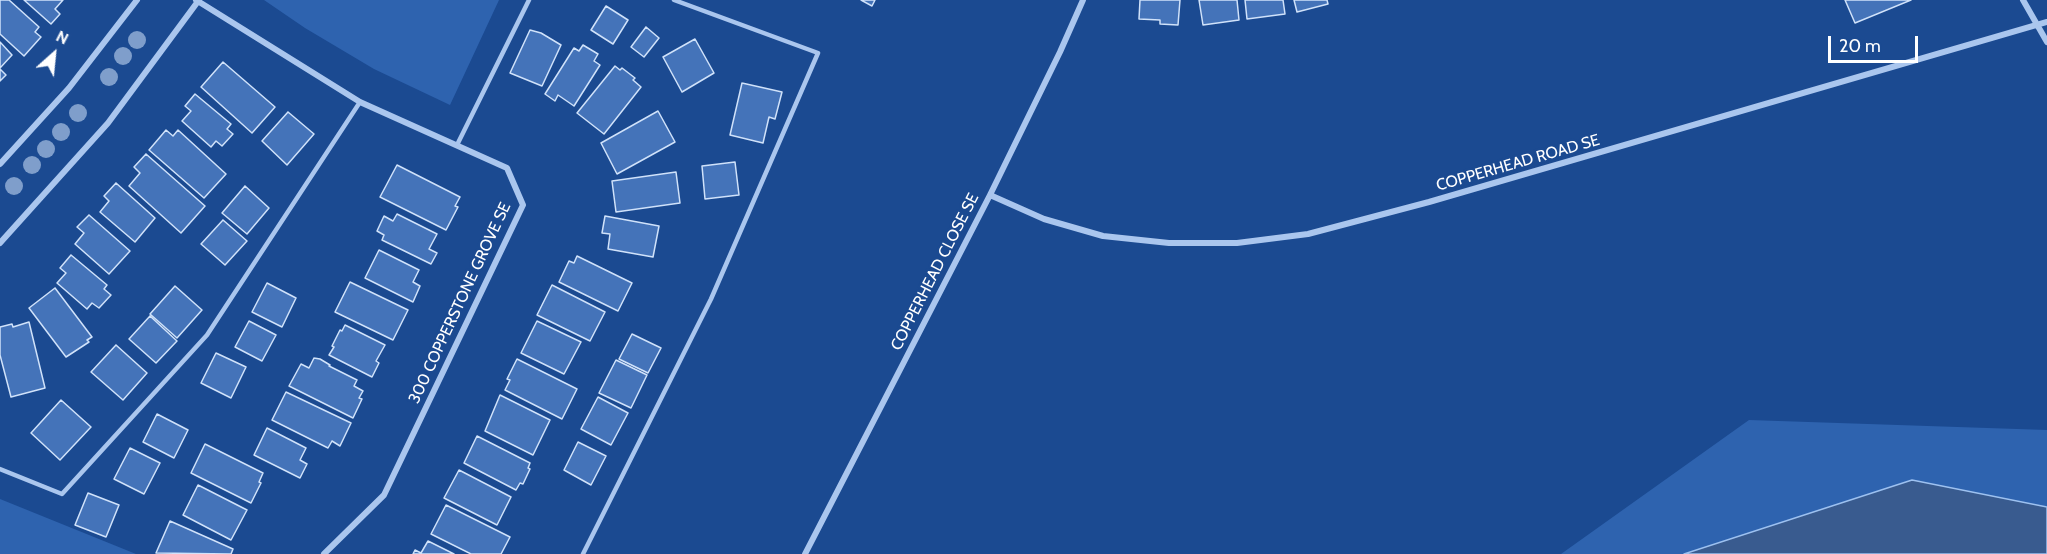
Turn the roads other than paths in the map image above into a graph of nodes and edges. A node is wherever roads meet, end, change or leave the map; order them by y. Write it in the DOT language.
graph roads {
  1 [pos="137,0"];
  2 [pos="529,0"];
  3 [pos="674,0"];
  4 [pos="1083,0"];
  5 [pos="2023,0"];
  6 [pos="198,1"];
  7 [pos="2047,22"];
  8 [pos="2038,26"];
  9 [pos="2047,42"];
  10 [pos="360,102"];
  11 [pos="457,145"];
  12 [pos="0,164"];
  13 [pos="990,195"];
  14 [pos="0,243"];
  15 [pos="0,469"];
  16 [pos="324,554"];
  17 [pos="583,554"];
  18 [pos="805,554"];
  1 -- 12 [label="street"];
  2 -- 11 [label="lane"];
  3 -- 17 [label="lane"];
  4 -- 13 [label="street, COPPERHEAD CLOSE SE"];
  5 -- 8 [label="street"];
  6 -- 10 [label="street, 300 COPPERSTONE GROVE SE"];
  6 -- 14 [label="street"];
  7 -- 8 [label="street, COPPERHEAD ROAD SE"];
  8 -- 9 [label="street"];
  8 -- 13 [label="street, COPPERHEAD ROAD SE"];
  10 -- 11 [label="street, 300 COPPERSTONE GROVE SE"];
  10 -- 15 [label="lane"];
  11 -- 16 [label="street, 300 COPPERSTONE GROVE SE"];
  13 -- 18 [label="street, COPPERHEAD CLOSE SE"];
}
